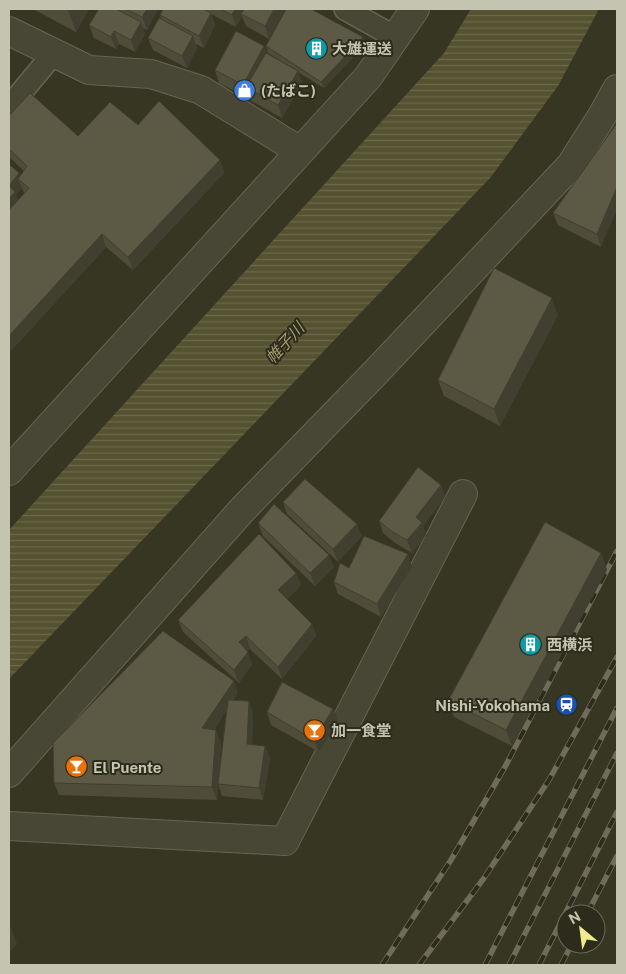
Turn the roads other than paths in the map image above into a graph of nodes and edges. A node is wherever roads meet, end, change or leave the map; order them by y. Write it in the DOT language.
graph roads {
  1 [pos="345,9"];
  2 [pos="415,9"];
  3 [pos="9,31"];
  4 [pos="395,37"];
  5 [pos="54,53"];
  6 [pos="617,89"];
  7 [pos="9,107"];
  8 [pos="300,152"];
  9 [pos="9,472"];
  10 [pos="463,494"];
  11 [pos="9,772"];
  12 [pos="9,826"];
  1 -- 4 [label="lane"];
  2 -- 4 [label="street"];
  3 -- 5 [label="street"];
  4 -- 8 [label="street"];
  5 -- 7 [label="lane"];
  5 -- 8 [label="street"];
  6 -- 11 [label="street"];
  8 -- 9 [label="street"];
  10 -- 12 [label="street"];
}
